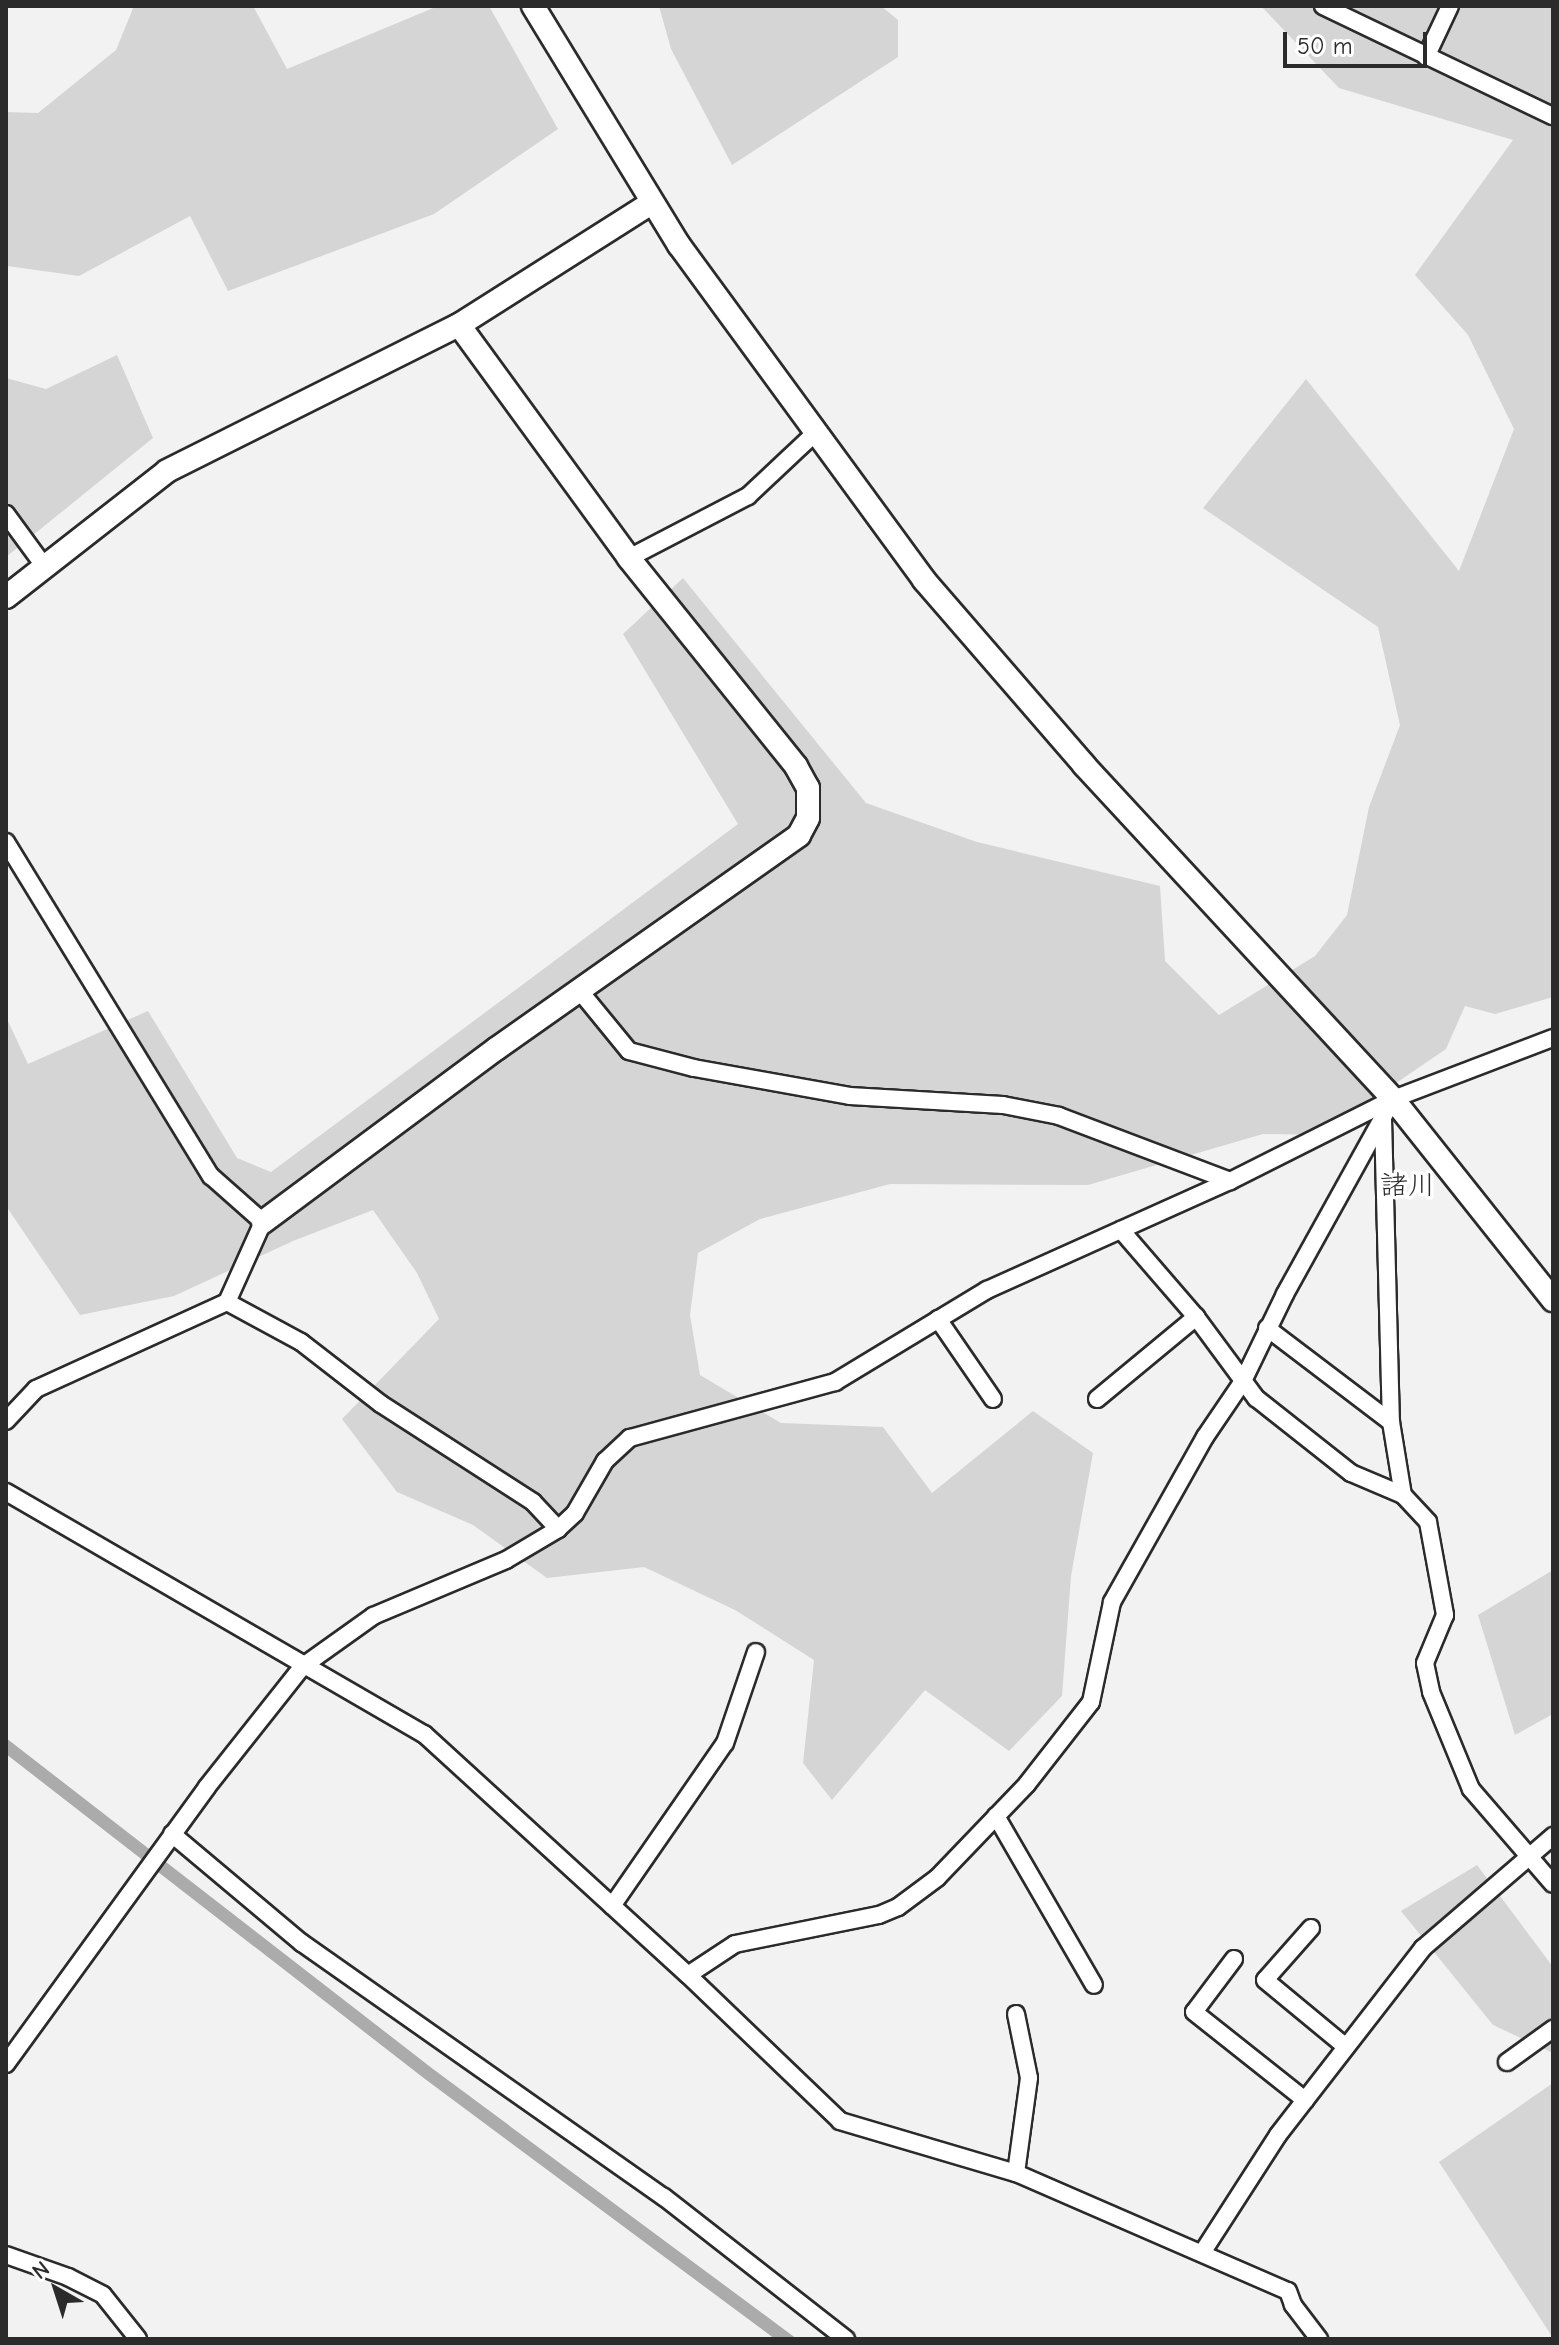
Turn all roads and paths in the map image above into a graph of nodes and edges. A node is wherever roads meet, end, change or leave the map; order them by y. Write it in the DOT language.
graph roads {
  1 [pos="533,6"];
  2 [pos="1323,6"];
  3 [pos="1450,6"];
  4 [pos="1426,57"];
  5 [pos="1553,116"];
  6 [pos="651,203"];
  7 [pos="459,325"];
  8 [pos="814,434"];
  9 [pos="6,514"];
  10 [pos="629,558"];
  11 [pos="44,566"];
  12 [pos="6,597"];
  13 [pos="6,842"];
  14 [pos="579,990"];
  15 [pos="1553,1038"];
  16 [pos="1388,1108"];
  17 [pos="1230,1181"];
  18 [pos="263,1222"];
  19 [pos="1121,1230"];
  20 [pos="1553,1300"];
  21 [pos="227,1302"];
  22 [pos="1196,1317"];
  23 [pos="938,1319"];
  24 [pos="1267,1328"];
  25 [pos="1243,1381"];
  26 [pos="993,1399"];
  27 [pos="1097,1399"];
  28 [pos="6,1421"];
  29 [pos="1391,1422"];
  30 [pos="6,1492"];
  31 [pos="1403,1495"];
  32 [pos="558,1529"];
  33 [pos="756,1652"];
  34 [pos="303,1666"];
  35 [pos="996,1816"];
  36 [pos="172,1834"];
  37 [pos="1553,1836"];
  38 [pos="1529,1855"];
  39 [pos="1553,1884"];
  40 [pos="612,1906"];
  41 [pos="1311,1928"];
  42 [pos="1234,1959"];
  43 [pos="688,1975"];
  44 [pos="1094,1985"];
  45 [pos="1016,2014"];
  46 [pos="1553,2029"];
  47 [pos="1346,2047"];
  48 [pos="1507,2062"];
  49 [pos="6,2064"];
  50 [pos="1305,2100"];
  51 [pos="1016,2173"];
  52 [pos="1202,2253"];
  53 [pos="6,2255"];
  54 [pos="138,2339"];
  55 [pos="846,2339"];
  56 [pos="1319,2339"];
  1 -- 6 [label="street"];
  2 -- 4 [label="street"];
  3 -- 4 [label="street"];
  4 -- 5 [label="street"];
  6 -- 7 [label="street"];
  6 -- 8 [label="street"];
  7 -- 10 [label="street"];
  7 -- 11 [label="street"];
  8 -- 10 [label="street"];
  8 -- 16 [label="street"];
  9 -- 11 [label="street"];
  10 -- 14 [label="street"];
  11 -- 12 [label="street"];
  13 -- 18 [label="street"];
  14 -- 17 [label="street"];
  14 -- 18 [label="street"];
  15 -- 16 [label="street"];
  16 -- 17 [label="street"];
  16 -- 20 [label="street"];
  16 -- 24 [label="street"];
  16 -- 29 [label="street"];
  17 -- 19 [label="street"];
  18 -- 21 [label="street"];
  19 -- 22 [label="street"];
  19 -- 23 [label="street"];
  21 -- 28 [label="street"];
  21 -- 32 [label="street"];
  22 -- 25 [label="street"];
  22 -- 27 [label="street"];
  23 -- 26 [label="street"];
  23 -- 32 [label="street"];
  24 -- 25 [label="street"];
  24 -- 29 [label="street"];
  25 -- 31 [label="street"];
  25 -- 35 [label="street"];
  29 -- 31 [label="street"];
  30 -- 34 [label="street"];
  31 -- 38 [label="street"];
  32 -- 34 [label="street"];
  33 -- 40 [label="street"];
  34 -- 36 [label="street"];
  34 -- 40 [label="street"];
  35 -- 43 [label="street"];
  35 -- 44 [label="street"];
  36 -- 49 [label="street"];
  36 -- 55 [label="street"];
  37 -- 38 [label="street"];
  38 -- 39 [label="street"];
  38 -- 47 [label="street"];
  40 -- 43 [label="street"];
  41 -- 47 [label="street"];
  42 -- 50 [label="street"];
  43 -- 51 [label="street"];
  45 -- 51 [label="street"];
  46 -- 48 [label="street"];
  47 -- 50 [label="street"];
  50 -- 52 [label="street"];
  51 -- 52 [label="street"];
  52 -- 56 [label="street"];
  53 -- 54 [label="street"];
}
